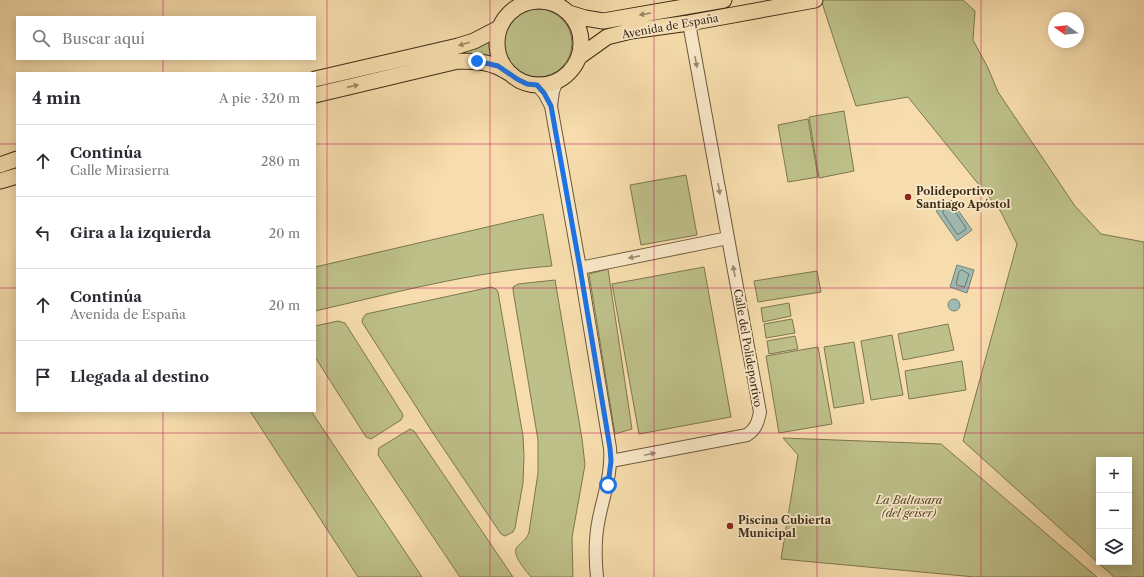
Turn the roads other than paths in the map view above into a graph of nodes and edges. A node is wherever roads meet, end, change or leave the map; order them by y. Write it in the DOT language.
graph roads {
  1 [pos="543,0"];
  2 [pos="724,0"];
  3 [pos="814,0"];
  4 [pos="523,2"];
  5 [pos="569,13"];
  6 [pos="689,23"];
  7 [pos="499,28"];
  8 [pos="579,57"];
  9 [pos="509,73"];
  10 [pos="316,79"];
  11 [pos="557,81"];
  12 [pos="537,85"];
  13 [pos="316,94"];
  14 [pos="551,106"];
  15 [pos="16,159"];
  16 [pos="0,165"];
  17 [pos="16,176"];
  18 [pos="0,181"];
  19 [pos="728,238"];
  20 [pos="580,268"];
  21 [pos="611,461"];
  22 [pos="597,577"];
  1 -- 4 [label="main road"];
  1 -- 5 [label="main road"];
  2 -- 5 [label="main road, Avenida de España, one-way"];
  3 -- 6 [label="main road, Avenida de España"];
  4 -- 7 [label="main road"];
  5 -- 8 [label="main road"];
  6 -- 8 [label="main road, Avenida de España"];
  6 -- 19 [label="street, Calle del Polideportivo, one-way"];
  7 -- 9 [label="main road"];
  7 -- 10 [label="main road, one-way"];
  8 -- 11 [label="main road"];
  9 -- 12 [label="main road"];
  13 -- 9 [label="main road, one-way"];
  11 -- 12 [label="main road"];
  11 -- 14 [label="street"];
  12 -- 14 [label="street"];
  14 -- 20 [label="street"];
  15 -- 16 [label="main road"];
  17 -- 18 [label="main road"];
  19 -- 20 [label="street, one-way"];
  21 -- 19 [label="street, Calle del Polideportivo, one-way"];
  20 -- 21 [label="street"];
  21 -- 22 [label="street"];
}
